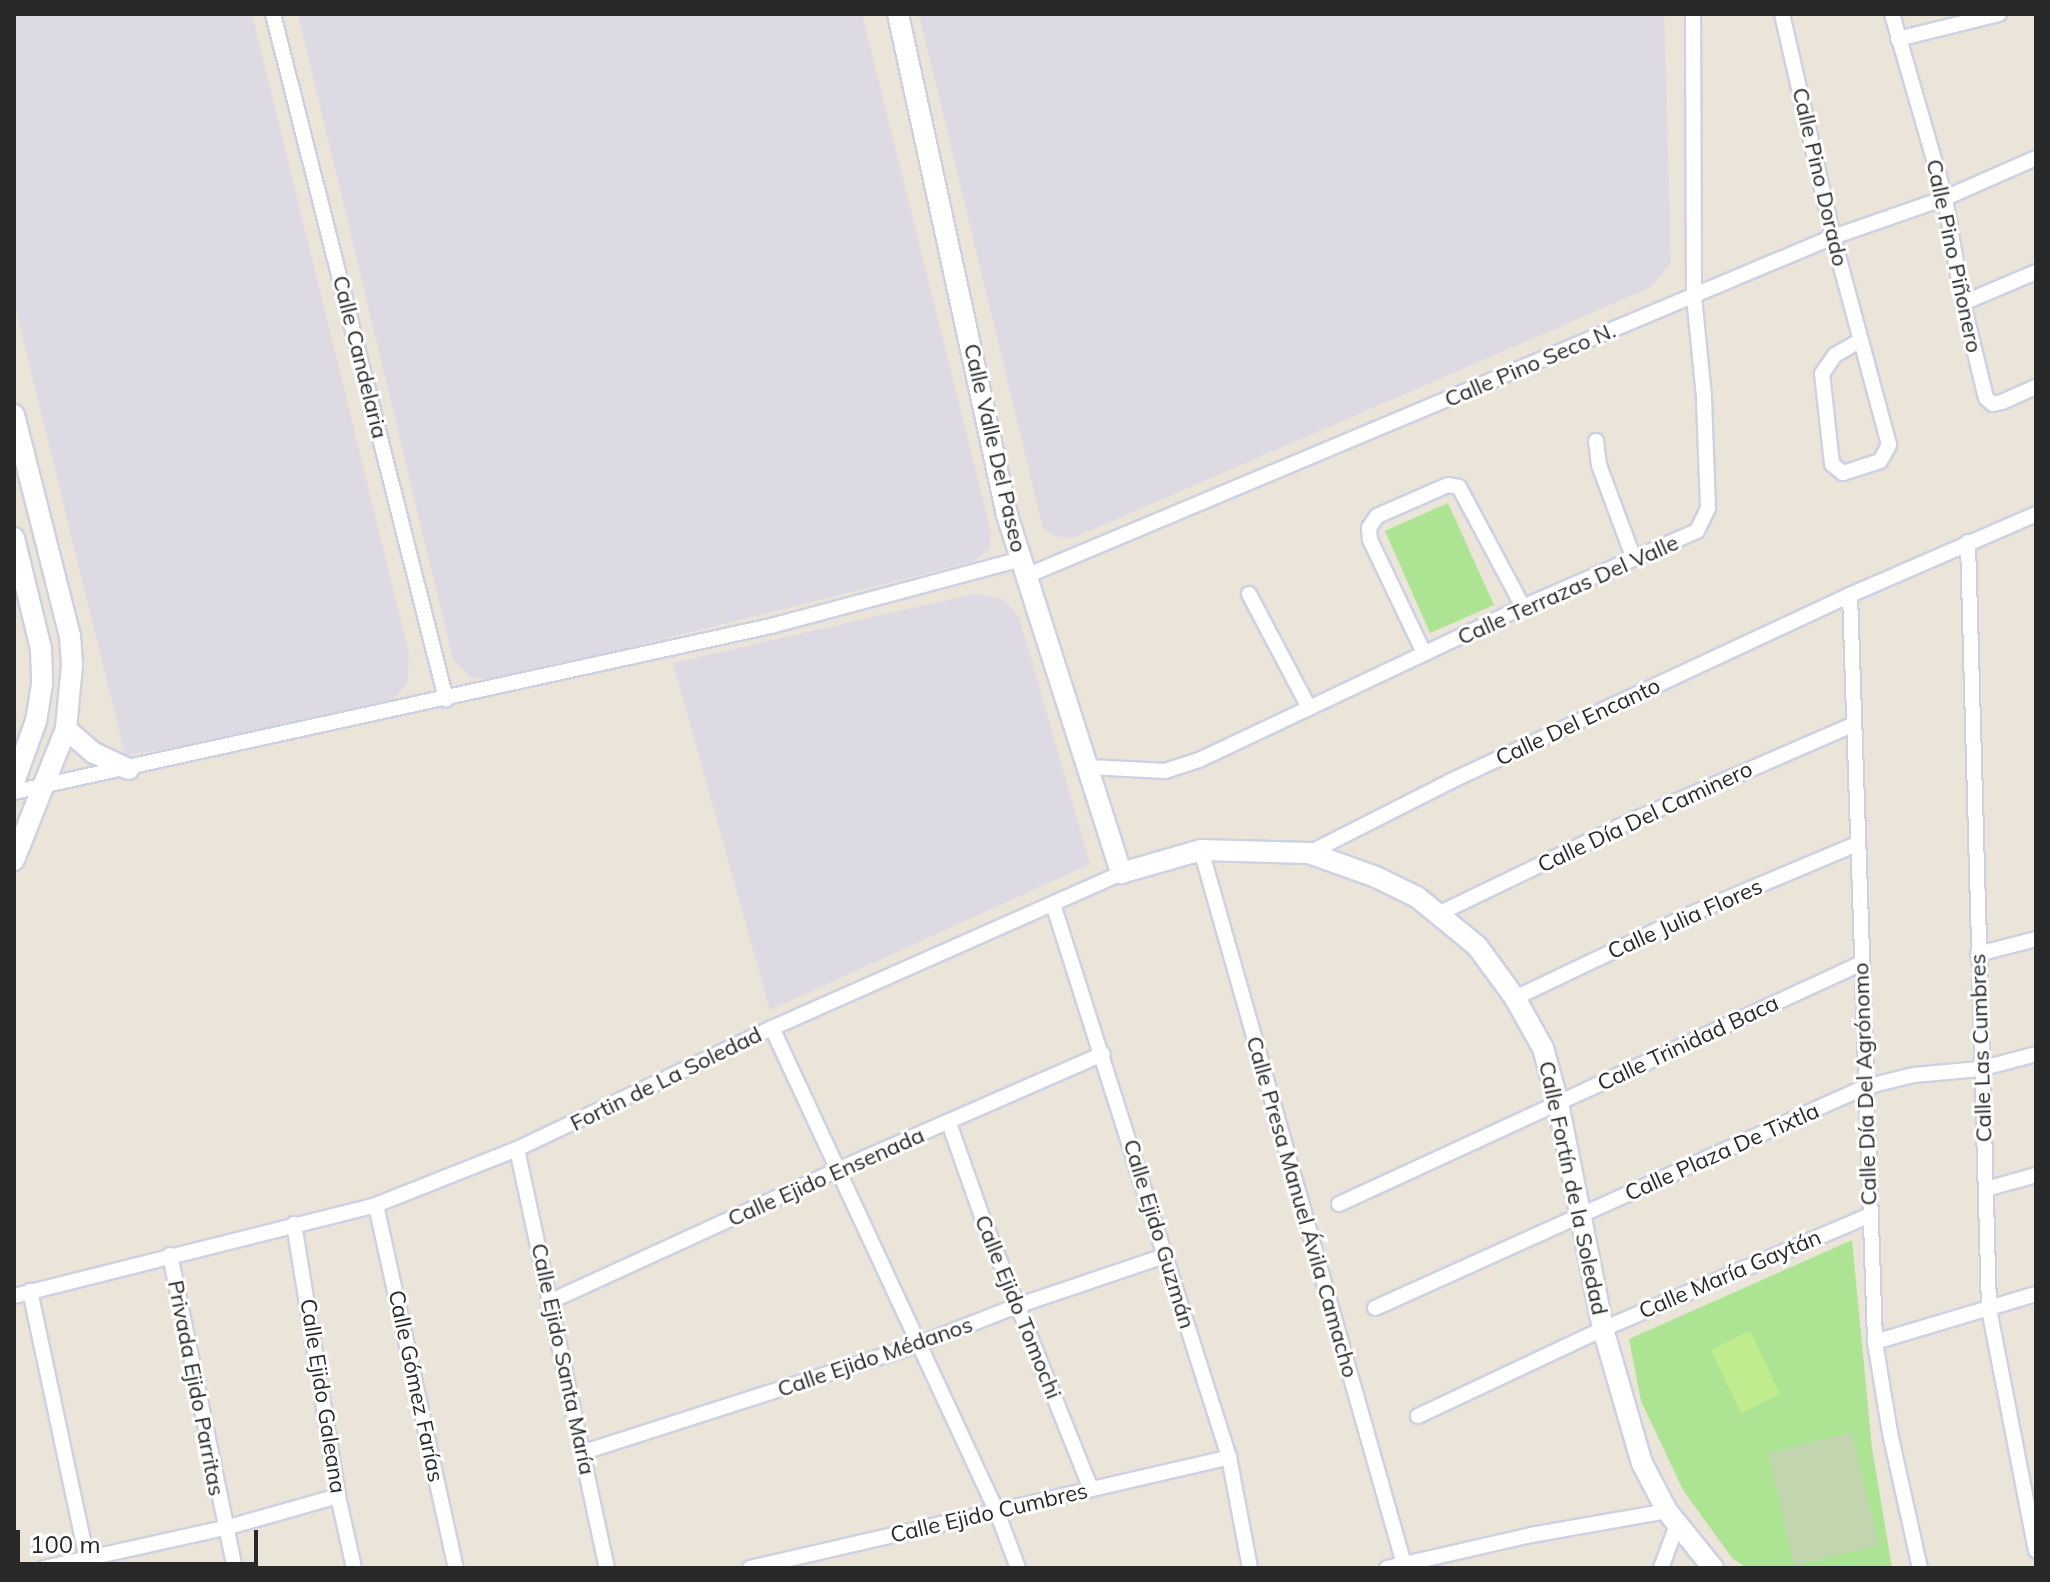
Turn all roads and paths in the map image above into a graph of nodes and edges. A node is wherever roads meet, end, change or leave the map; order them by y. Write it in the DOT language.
graph roads {
  1 [pos="273,14"];
  2 [pos="898,14"];
  3 [pos="1693,14"];
  4 [pos="1782,14"];
  5 [pos="1892,14"];
  6 [pos="1999,14"];
  7 [pos="1898,39"];
  8 [pos="2036,158"];
  9 [pos="1945,198"];
  10 [pos="1833,237"];
  11 [pos="2036,272"];
  12 [pos="1694,296"];
  13 [pos="1963,303"];
  14 [pos="1861,340"];
  15 [pos="2036,387"];
  16 [pos="14,415"];
  17 [pos="1596,441"];
  18 [pos="2036,514"];
  19 [pos="14,538"];
  20 [pos="1968,542"];
  21 [pos="1634,559"];
  22 [pos="1023,568"];
  23 [pos="1249,594"];
  24 [pos="1850,595"];
  25 [pos="1523,607"];
  26 [pos="1424,653"];
  27 [pos="446,699"];
  28 [pos="1309,708"];
  29 [pos="1852,725"];
  30 [pos="66,729"];
  31 [pos="1090,767"];
  32 [pos="129,769"];
  33 [pos="14,782"];
  34 [pos="43,786"];
  35 [pos="14,792"];
  36 [pos="22,825"];
  37 [pos="1857,844"];
  38 [pos="1201,850"];
  39 [pos="1309,853"];
  40 [pos="14,860"];
  41 [pos="1121,873"];
  42 [pos="1053,904"];
  43 [pos="1440,913"];
  44 [pos="2036,939"];
  45 [pos="1978,954"];
  46 [pos="1862,963"];
  47 [pos="1515,998"];
  48 [pos="772,1028"];
  49 [pos="1103,1054"];
  50 [pos="2036,1054"];
  51 [pos="1980,1069"];
  52 [pos="1865,1087"];
  53 [pos="1558,1103"];
  54 [pos="949,1123"];
  55 [pos="517,1149"];
  56 [pos="837,1170"];
  57 [pos="2036,1175"];
  58 [pos="1986,1189"];
  59 [pos="1339,1204"];
  60 [pos="376,1205"];
  61 [pos="1870,1215"];
  62 [pos="1579,1217"];
  63 [pos="294,1224"];
  64 [pos="170,1255"];
  65 [pos="1165,1256"];
  66 [pos="30,1291"];
  67 [pos="2036,1294"];
  68 [pos="14,1296"];
  69 [pos="549,1302"];
  70 [pos="1017,1306"];
  71 [pos="1375,1308"];
  72 [pos="1989,1309"];
  73 [pos="1603,1329"];
  74 [pos="1875,1342"];
  75 [pos="917,1345"];
  76 [pos="1418,1416"];
  77 [pos="584,1452"];
  78 [pos="1229,1457"];
  79 [pos="1091,1489"];
  80 [pos="338,1496"];
  81 [pos="997,1512"];
  82 [pos="1672,1518"];
  83 [pos="225,1528"];
  84 [pos="2036,1550"];
  85 [pos="89,1564"];
  86 [pos="1404,1564"];
  87 [pos="44,1568"];
  88 [pos="235,1568"];
  89 [pos="354,1568"];
  90 [pos="456,1568"];
  91 [pos="607,1568"];
  92 [pos="750,1568"];
  93 [pos="1018,1568"];
  94 [pos="1250,1568"];
  95 [pos="1387,1568"];
  96 [pos="1661,1568"];
  97 [pos="1713,1568"];
  98 [pos="1920,1568"];
  1 -- 27 [label="street, Calle Candelaria"];
  2 -- 22 [label="street, Calle Valle Del Paseo"];
  3 -- 12 [label="street, Calle Terrazas Del Valle"];
  4 -- 10 [label="street, Calle Pino Dorado"];
  5 -- 7 [label="street, Calle Pino Piñonero"];
  6 -- 7 [label="street"];
  7 -- 9 [label="street, Calle Pino Piñonero"];
  8 -- 9 [label="street, Calle Pino Seco N."];
  9 -- 10 [label="street, Calle Pino Seco N."];
  9 -- 13 [label="street, Calle Pino Piñonero"];
  10 -- 12 [label="street, Calle Pino Seco N."];
  10 -- 14 [label="street, Calle Pino Dorado"];
  11 -- 13 [label="street"];
  12 -- 21 [label="street, Calle Terrazas Del Valle"];
  12 -- 22 [label="street, Calle Pino Seco N."];
  13 -- 15 [label="street, Calle Pino Piñonero"];
  14 -- 14 [label="street, Calle Pino Dorado"];
  16 -- 30 [label="street"];
  17 -- 21 [label="street"];
  18 -- 20 [label="street, Calle Del Encanto"];
  19 -- 33 [label="street"];
  20 -- 24 [label="street, Calle Del Encanto"];
  20 -- 45 [label="street, Calle Las Cumbres"];
  21 -- 25 [label="street, Calle Terrazas Del Valle"];
  22 -- 27 [label="street, Calle Pino Seco N."];
  22 -- 31 [label="street, Calle Valle Del Paseo"];
  23 -- 28 [label="street"];
  24 -- 29 [label="street, Calle Día Del Agrónomo"];
  24 -- 39 [label="street, Calle Del Encanto"];
  25 -- 26 [label="street, Calle Terrazas Del Valle"];
  25 -- 26 [label="street"];
  26 -- 28 [label="street, Calle Terrazas Del Valle"];
  27 -- 32 [label="street, Calle Pino Seco N."];
  28 -- 31 [label="street, Calle Terrazas Del Valle"];
  29 -- 37 [label="street, Calle Día Del Agrónomo"];
  29 -- 43 [label="street, Calle Día Del Caminero"];
  30 -- 32 [label="street"];
  30 -- 34 [label="street"];
  31 -- 41 [label="street, Calle Valle Del Paseo"];
  32 -- 34 [label="street, Calle Pino Seco N."];
  34 -- 35 [label="street, Calle Pino Seco N."];
  34 -- 36 [label="street"];
  36 -- 40 [label="street"];
  37 -- 46 [label="street, Calle Día Del Agrónomo"];
  37 -- 47 [label="street, Calle Julia Flores"];
  38 -- 39 [label="street, Fortin de La Soledad"];
  38 -- 41 [label="street, Fortin de La Soledad"];
  38 -- 86 [label="street, Calle Presa Manuel Ávila Camacho"];
  39 -- 43 [label="street, Calle Fortín de la Soledad"];
  41 -- 42 [label="street, Fortin de La Soledad"];
  42 -- 48 [label="street, Fortin de La Soledad"];
  42 -- 49 [label="street, Calle Ejido Guzmán"];
  43 -- 47 [label="street, Calle Fortín de la Soledad"];
  44 -- 45 [label="street"];
  45 -- 51 [label="street, Calle Las Cumbres"];
  46 -- 52 [label="street, Calle Día Del Agrónomo"];
  46 -- 53 [label="street, Calle Trinidad Baca"];
  47 -- 53 [label="street, Calle Fortín de la Soledad"];
  48 -- 55 [label="street, Fortin de La Soledad"];
  48 -- 56 [label="street"];
  49 -- 54 [label="street, Calle Ejido Ensenada"];
  49 -- 65 [label="street, Calle Ejido Guzmán"];
  50 -- 51 [label="street, Calle Plaza De Tixtla"];
  51 -- 52 [label="street, Calle Plaza De Tixtla"];
  51 -- 58 [label="street, Calle Las Cumbres"];
  52 -- 61 [label="street, Calle Día Del Agrónomo"];
  52 -- 62 [label="street, Calle Plaza De Tixtla"];
  53 -- 59 [label="street, Calle Trinidad Baca"];
  53 -- 62 [label="street, Calle Fortín de la Soledad"];
  54 -- 56 [label="street, Calle Ejido Ensenada"];
  54 -- 70 [label="street, Calle Ejido Tomochi"];
  55 -- 60 [label="street, Fortin de La Soledad"];
  55 -- 69 [label="street, Calle Ejido Santa María"];
  56 -- 69 [label="street, Calle Ejido Ensenada"];
  56 -- 75 [label="street"];
  57 -- 58 [label="street"];
  58 -- 72 [label="street, Calle Las Cumbres"];
  60 -- 63 [label="street, Fortin de La Soledad"];
  60 -- 90 [label="street, Calle Gómez Farías"];
  61 -- 73 [label="street, Calle María Gaytán"];
  61 -- 74 [label="street, Calle Día Del Agrónomo"];
  62 -- 71 [label="street, Calle Plaza De Tixtla"];
  62 -- 73 [label="street, Calle Fortín de la Soledad"];
  63 -- 64 [label="street, Fortin de La Soledad"];
  63 -- 80 [label="street, Calle Ejido Galeana"];
  64 -- 66 [label="street, Fortin de La Soledad"];
  64 -- 83 [label="street, Privada Ejido Parritas"];
  65 -- 70 [label="street, Calle Ejido Médanos"];
  65 -- 78 [label="street, Calle Ejido Guzmán"];
  66 -- 68 [label="street, Fortin de La Soledad"];
  66 -- 85 [label="street"];
  67 -- 72 [label="street"];
  69 -- 77 [label="street, Calle Ejido Santa María"];
  70 -- 75 [label="street, Calle Ejido Médanos"];
  70 -- 79 [label="street, Calle Ejido Tomochi"];
  72 -- 74 [label="street"];
  72 -- 84 [label="street, Calle Las Cumbres"];
  73 -- 76 [label="street, Calle María Gaytán"];
  73 -- 82 [label="street, Calle Fortín de la Soledad"];
  74 -- 98 [label="street, Calle Día Del Agrónomo"];
  75 -- 77 [label="street, Calle Ejido Médanos"];
  75 -- 81 [label="street"];
  77 -- 91 [label="street, Calle Ejido Santa María"];
  78 -- 79 [label="street, Calle Ejido Cumbres"];
  78 -- 94 [label="street, Calle Ejido Guzmán"];
  79 -- 81 [label="street, Calle Ejido Cumbres"];
  80 -- 83 [label="street"];
  80 -- 89 [label="street, Calle Ejido Galeana"];
  81 -- 92 [label="street, Calle Ejido Cumbres"];
  81 -- 93 [label="street"];
  82 -- 86 [label="street"];
  82 -- 96 [label="street"];
  82 -- 97 [label="street, Calle Fortín de la Soledad"];
  83 -- 85 [label="street"];
  83 -- 88 [label="street, Privada Ejido Parritas"];
  85 -- 87 [label="street"];
  86 -- 95 [label="street"];
}
